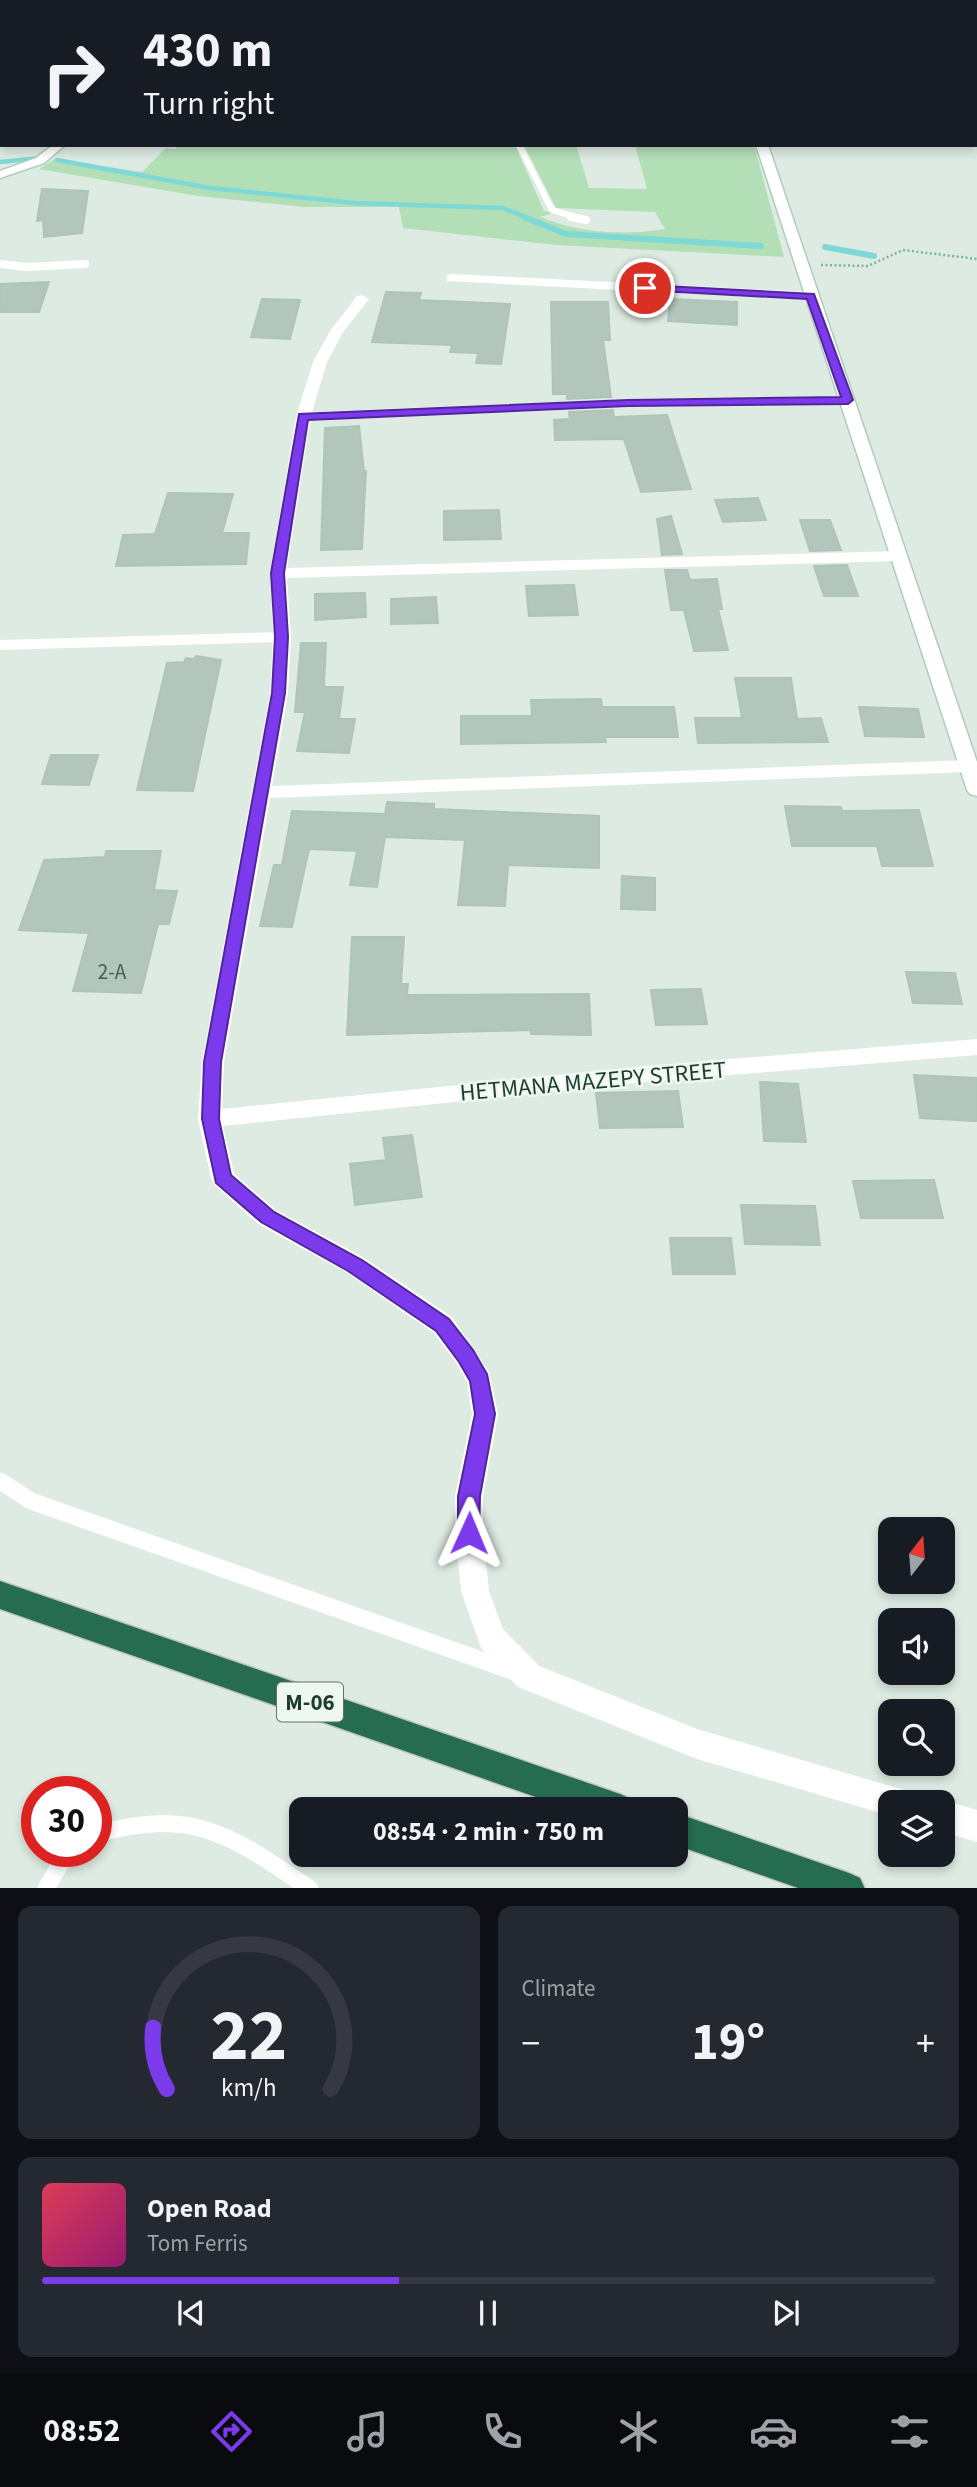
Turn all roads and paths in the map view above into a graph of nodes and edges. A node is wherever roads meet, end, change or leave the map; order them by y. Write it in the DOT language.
graph roads {
  1 [pos="58,147"];
  2 [pos="520,147"];
  3 [pos="763,147"];
  4 [pos="0,175"];
  5 [pos="586,220"];
  6 [pos="977,259"];
  7 [pos="0,264"];
  8 [pos="85,264"];
  9 [pos="801,264"];
  10 [pos="452,278"];
  11 [pos="811,296"];
  12 [pos="362,299"];
  13 [pos="848,400"];
  14 [pos="303,417"];
  15 [pos="899,556"];
  16 [pos="278,573"];
  17 [pos="282,637"];
  18 [pos="0,645"];
  19 [pos="969,766"];
  20 [pos="977,790"];
  21 [pos="262,792"];
  22 [pos="977,1047"];
  23 [pos="210,1119"];
  24 [pos="0,1481"];
  25 [pos="0,1595"];
  26 [pos="529,1677"];
  27 [pos="583,1797"];
  28 [pos="878,1797"];
  29 [pos="955,1820"];
  30 [pos="977,1826"];
  31 [pos="112,1830"];
  32 [pos="688,1833"];
  33 [pos="59,1867"];
  34 [pos="46,1888"];
  35 [pos="310,1888"];
  36 [pos="849,1888"];
  1 -- 4 [label="street"];
  2 -- 5 [label="lane"];
  3 -- 9 [label="street"];
  6 -- 9 [label="path"];
  7 -- 8 [label="lane"];
  9 -- 11 [label="street"];
  10 -- 11 [label="street"];
  11 -- 13 [label="street"];
  12 -- 14 [label="street"];
  13 -- 14 [label="street"];
  13 -- 15 [label="street"];
  14 -- 16 [label="street"];
  15 -- 16 [label="street"];
  15 -- 19 [label="street"];
  16 -- 17 [label="street"];
  17 -- 18 [label="lane"];
  17 -- 21 [label="street"];
  19 -- 20 [label="street"];
  19 -- 21 [label="street"];
  21 -- 23 [label="street"];
  22 -- 23 [label="street, HETMANA MAZEPY STREET"];
  23 -- 26 [label="street"];
  24 -- 26 [label="lane"];
  25 -- 27 [label="highway, М-06"];
  26 -- 28 [label="street"];
  29 -- 30 [label="street"];
  31 -- 35 [label="lane"];
  32 -- 36 [label="highway"];
  33 -- 34 [label="lane"];
}
